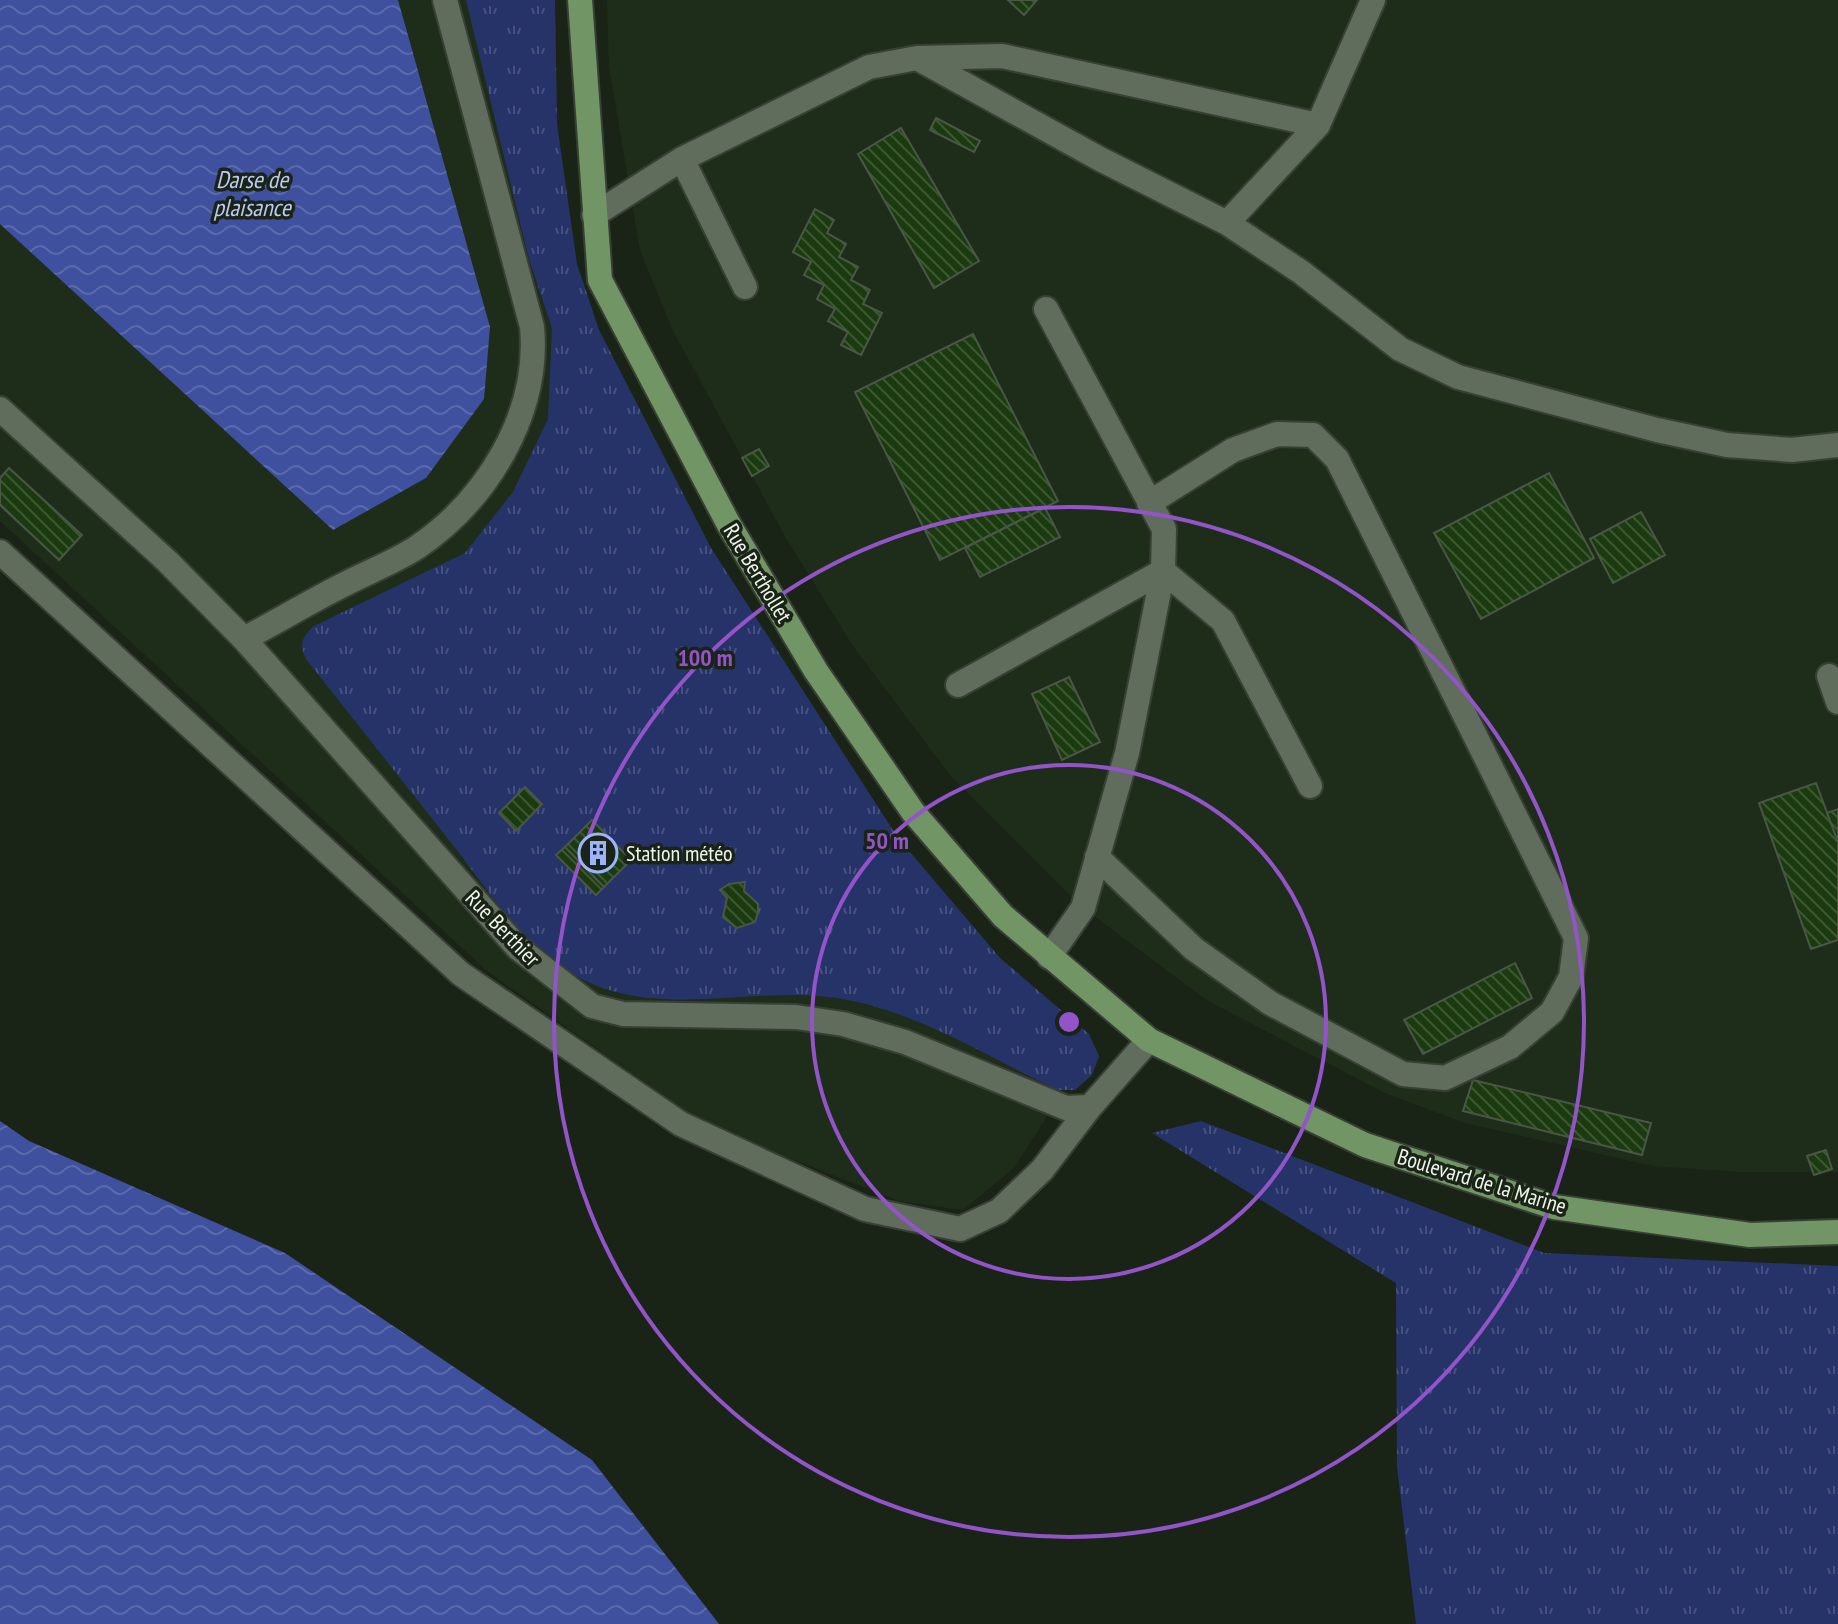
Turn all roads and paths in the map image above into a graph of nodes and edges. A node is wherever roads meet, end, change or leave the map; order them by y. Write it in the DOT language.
graph roads {
  1 [pos="445,0"];
  2 [pos="580,0"];
  3 [pos="1373,0"];
  4 [pos="917,58"];
  5 [pos="1318,125"];
  6 [pos="682,159"];
  7 [pos="594,215"];
  8 [pos="1227,223"];
  9 [pos="745,287"];
  10 [pos="1046,309"];
  11 [pos="0,409"];
  12 [pos="1838,445"];
  13 [pos="1149,503"];
  14 [pos="0,552"];
  15 [pos="1163,571"];
  16 [pos="244,639"];
  17 [pos="1829,676"];
  18 [pos="958,685"];
  19 [pos="1838,702"];
  20 [pos="1310,786"];
  21 [pos="1097,857"];
  22 [pos="1049,957"];
  23 [pos="1149,1040"];
  24 [pos="1090,1107"];
  25 [pos="1838,1232"];
  1 -- 16 [label="lane"];
  2 -- 7 [label="main road, Rue Berthollet"];
  3 -- 5 [label="lane"];
  4 -- 5 [label="lane"];
  4 -- 6 [label="lane"];
  4 -- 8 [label="lane"];
  5 -- 8 [label="lane"];
  6 -- 7 [label="lane"];
  6 -- 9 [label="lane"];
  7 -- 22 [label="main road, Rue Berthollet"];
  8 -- 12 [label="lane"];
  10 -- 13 [label="lane"];
  11 -- 16 [label="lane, Rue Berthier"];
  13 -- 15 [label="lane"];
  13 -- 21 [label="lane"];
  14 -- 24 [label="lane"];
  15 -- 18 [label="lane"];
  15 -- 20 [label="lane"];
  15 -- 21 [label="lane"];
  16 -- 24 [label="lane, Rue Berthier"];
  17 -- 19 [label="lane"];
  21 -- 22 [label="lane"];
  22 -- 23 [label="main road, Rue Berthollet"];
  23 -- 24 [label="lane"];
  23 -- 25 [label="main road, Boulevard de la Marine"];
}
